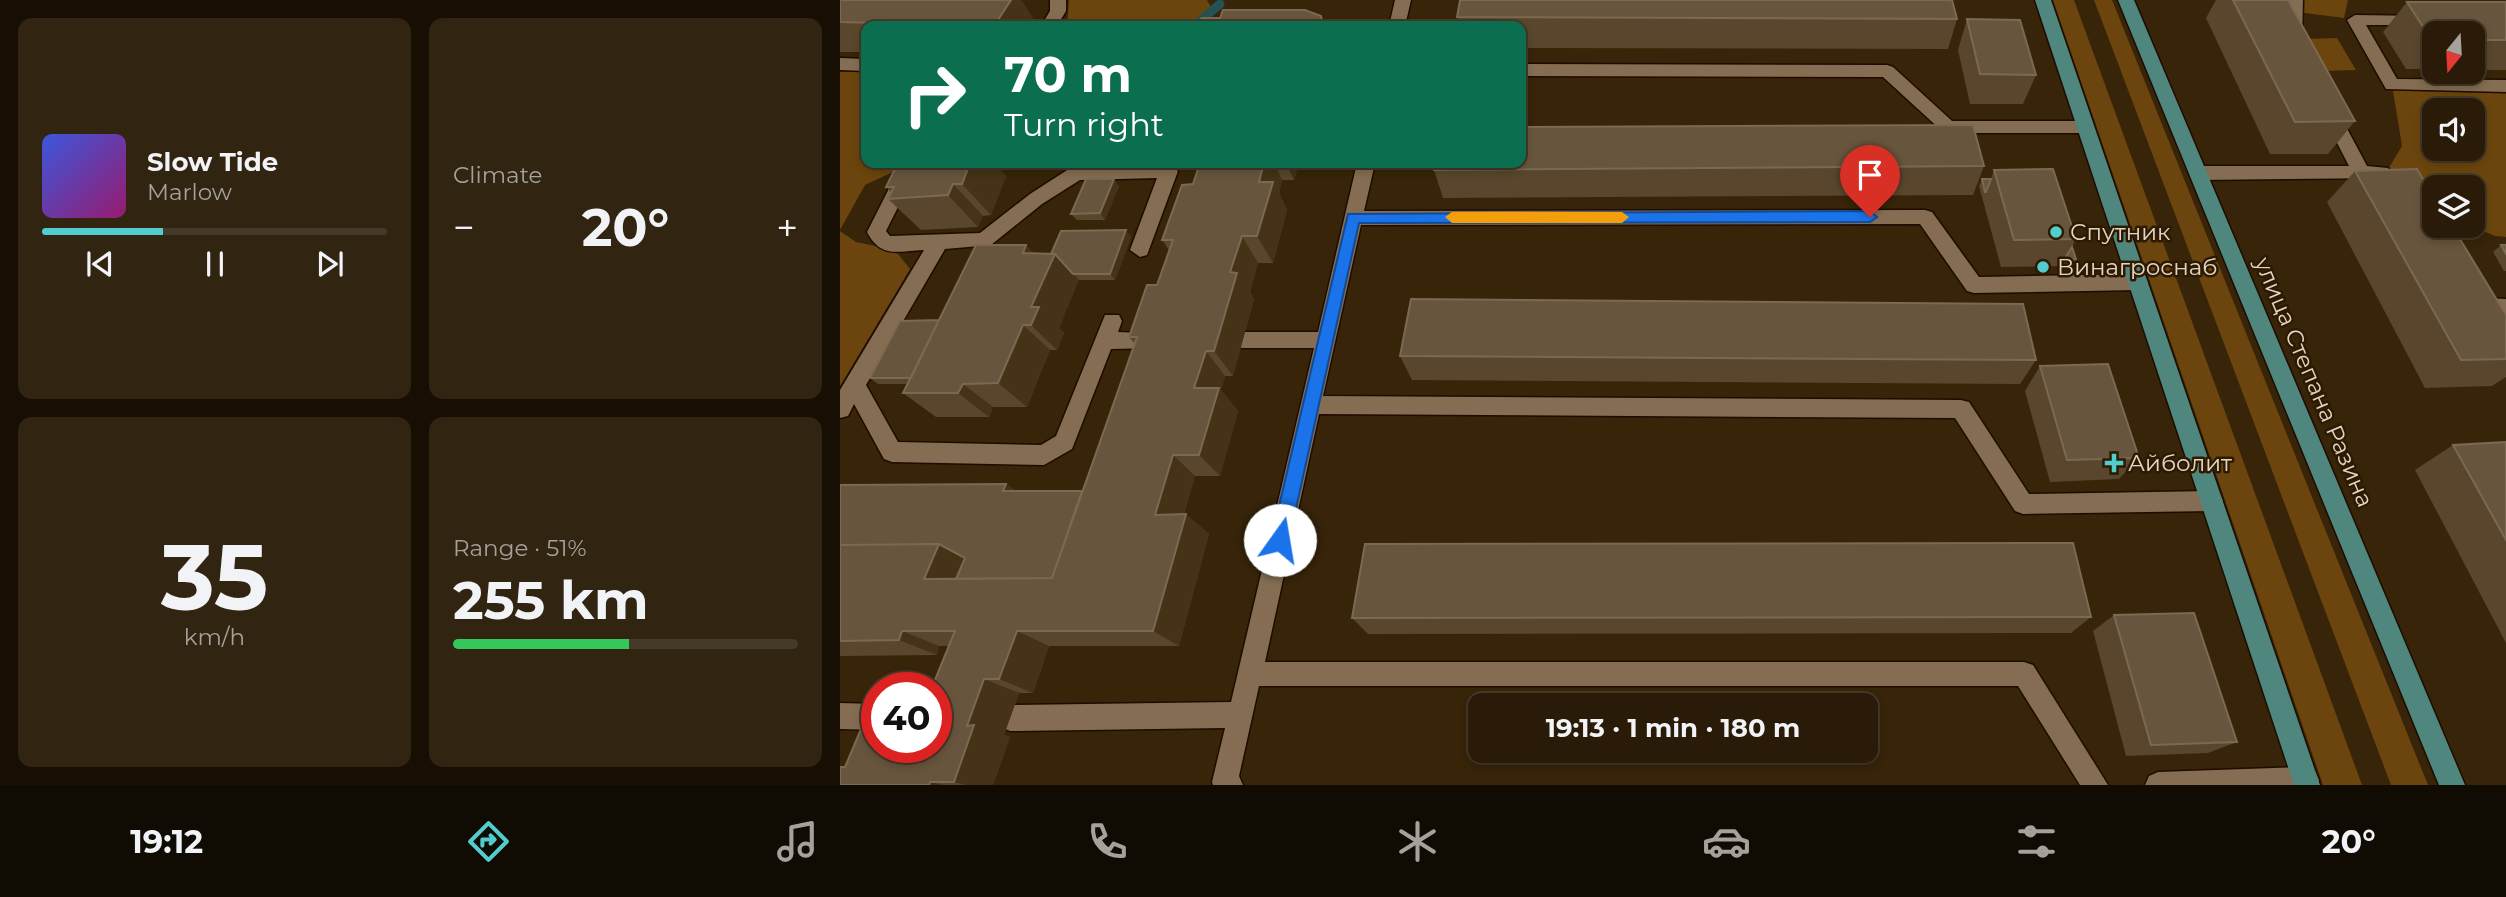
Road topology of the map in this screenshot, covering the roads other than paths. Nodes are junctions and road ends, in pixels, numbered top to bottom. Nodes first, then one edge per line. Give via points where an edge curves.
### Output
1 (1058, 0) edge
2 (1402, 0) edge
3 (2043, 0) edge
4 (2126, 0) edge
5 (2295, 0) edge
6 (2438, 20) edge
7 (1052, 21) edge
8 (1398, 21) edge
9 (840, 64) edge
10 (2304, 64) edge
11 (861, 65) edge
12 (1526, 70) edge
13 (2506, 86) edge
14 (2323, 100) edge
15 (2085, 127) junction
16 (908, 168) edge
17 (1083, 168) edge
18 (1365, 168) edge
19 (2198, 173) junction
20 (2361, 173) junction
21 (2395, 180) edge
22 (1353, 218) junction
23 (939, 242) junction
24 (1140, 250) dead end
25 (2138, 282) junction
26 (2491, 303) edge
27 (2500, 328) edge
28 (1159, 340) edge
29 (1242, 340) dead end
30 (1325, 340) junction
31 (856, 387) junction
32 (1311, 405) junction
33 (840, 408) edge
34 (2212, 501) junction
35 (1249, 674) junction
36 (1240, 715) junction
37 (1010, 718) dead end
38 (2307, 783) edge
39 (1223, 784) edge
40 (2095, 785) edge
41 (2158, 785) edge
42 (2452, 785) edge

1 - 7 street
2 - 8 street
3 - 15 main road
4 - 19 main road, улица Степана Разина
5 - 10 street via 2292,39
6 - 13 street via 2356,20 2392,85
9 - 11 street
12 - 15 street via 1887,71 1948,127
14 - 20 street
15 - 25 main road
16 - 23 street via 876,232 885,244
17 - 23 street via 984,240
17 - 24 street via 1169,171
18 - 22 street
19 - 20 street
19 - 42 main road, улица Степана Разина
20 - 21 street via 2386,173
22 - 25 street via 1925,217 1975,285
22 - 30 street
23 - 31 street
25 - 34 main road
26 - 27 street
28 - 31 street via 1108,331 1064,442 1045,455 892,452
29 - 30 street
30 - 32 street
31 - 33 street
32 - 34 street via 1961,409 2023,504
32 - 35 street
34 - 38 main road
35 - 36 street
35 - 40 street via 2024,674
36 - 37 street
36 - 39 street
38 - 41 street

